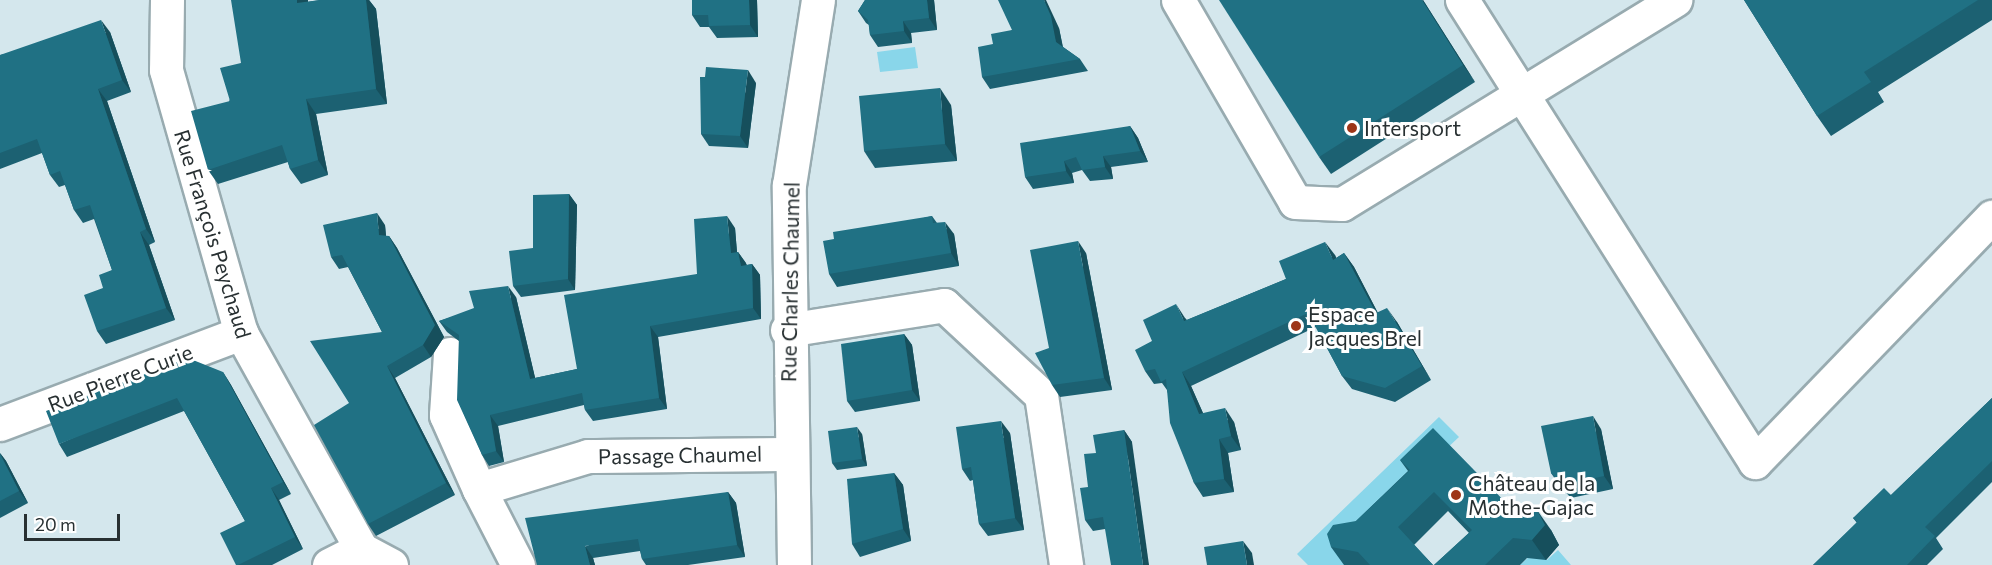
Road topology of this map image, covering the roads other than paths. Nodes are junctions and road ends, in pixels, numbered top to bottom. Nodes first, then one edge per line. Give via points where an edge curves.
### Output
1 (167, 0) edge
2 (818, 0) edge
3 (1178, 0) edge
4 (1462, 0) edge
5 (1675, 0) edge
6 (1523, 96) junction
7 (1992, 217) edge
8 (787, 330) junction
9 (240, 333) junction
10 (450, 354) dead end
11 (0, 424) edge
12 (790, 454) junction
13 (479, 489) junction
14 (361, 549) junction
15 (329, 565) edge
16 (392, 565) edge
17 (518, 565) edge
18 (794, 565) edge
19 (1066, 565) edge

1 - 9 street, Rue François Peychaud via 166,70
2 - 8 street, Rue Charles Chaumel via 789,185
3 - 6 street via 1295,202 1342,204
4 - 6 street
5 - 6 street
6 - 7 street via 1755,462
8 - 12 street, Rue Charles Chaumel
8 - 19 street via 944,305 1041,395
9 - 11 street, Rue Pierre Curie
9 - 14 street, Rue François Peychaud
10 - 13 street via 446,415
12 - 13 street, Passage Chaumel via 588,456
12 - 18 street, Rue Charles Chaumel
13 - 17 street
14 - 15 street
14 - 16 street

